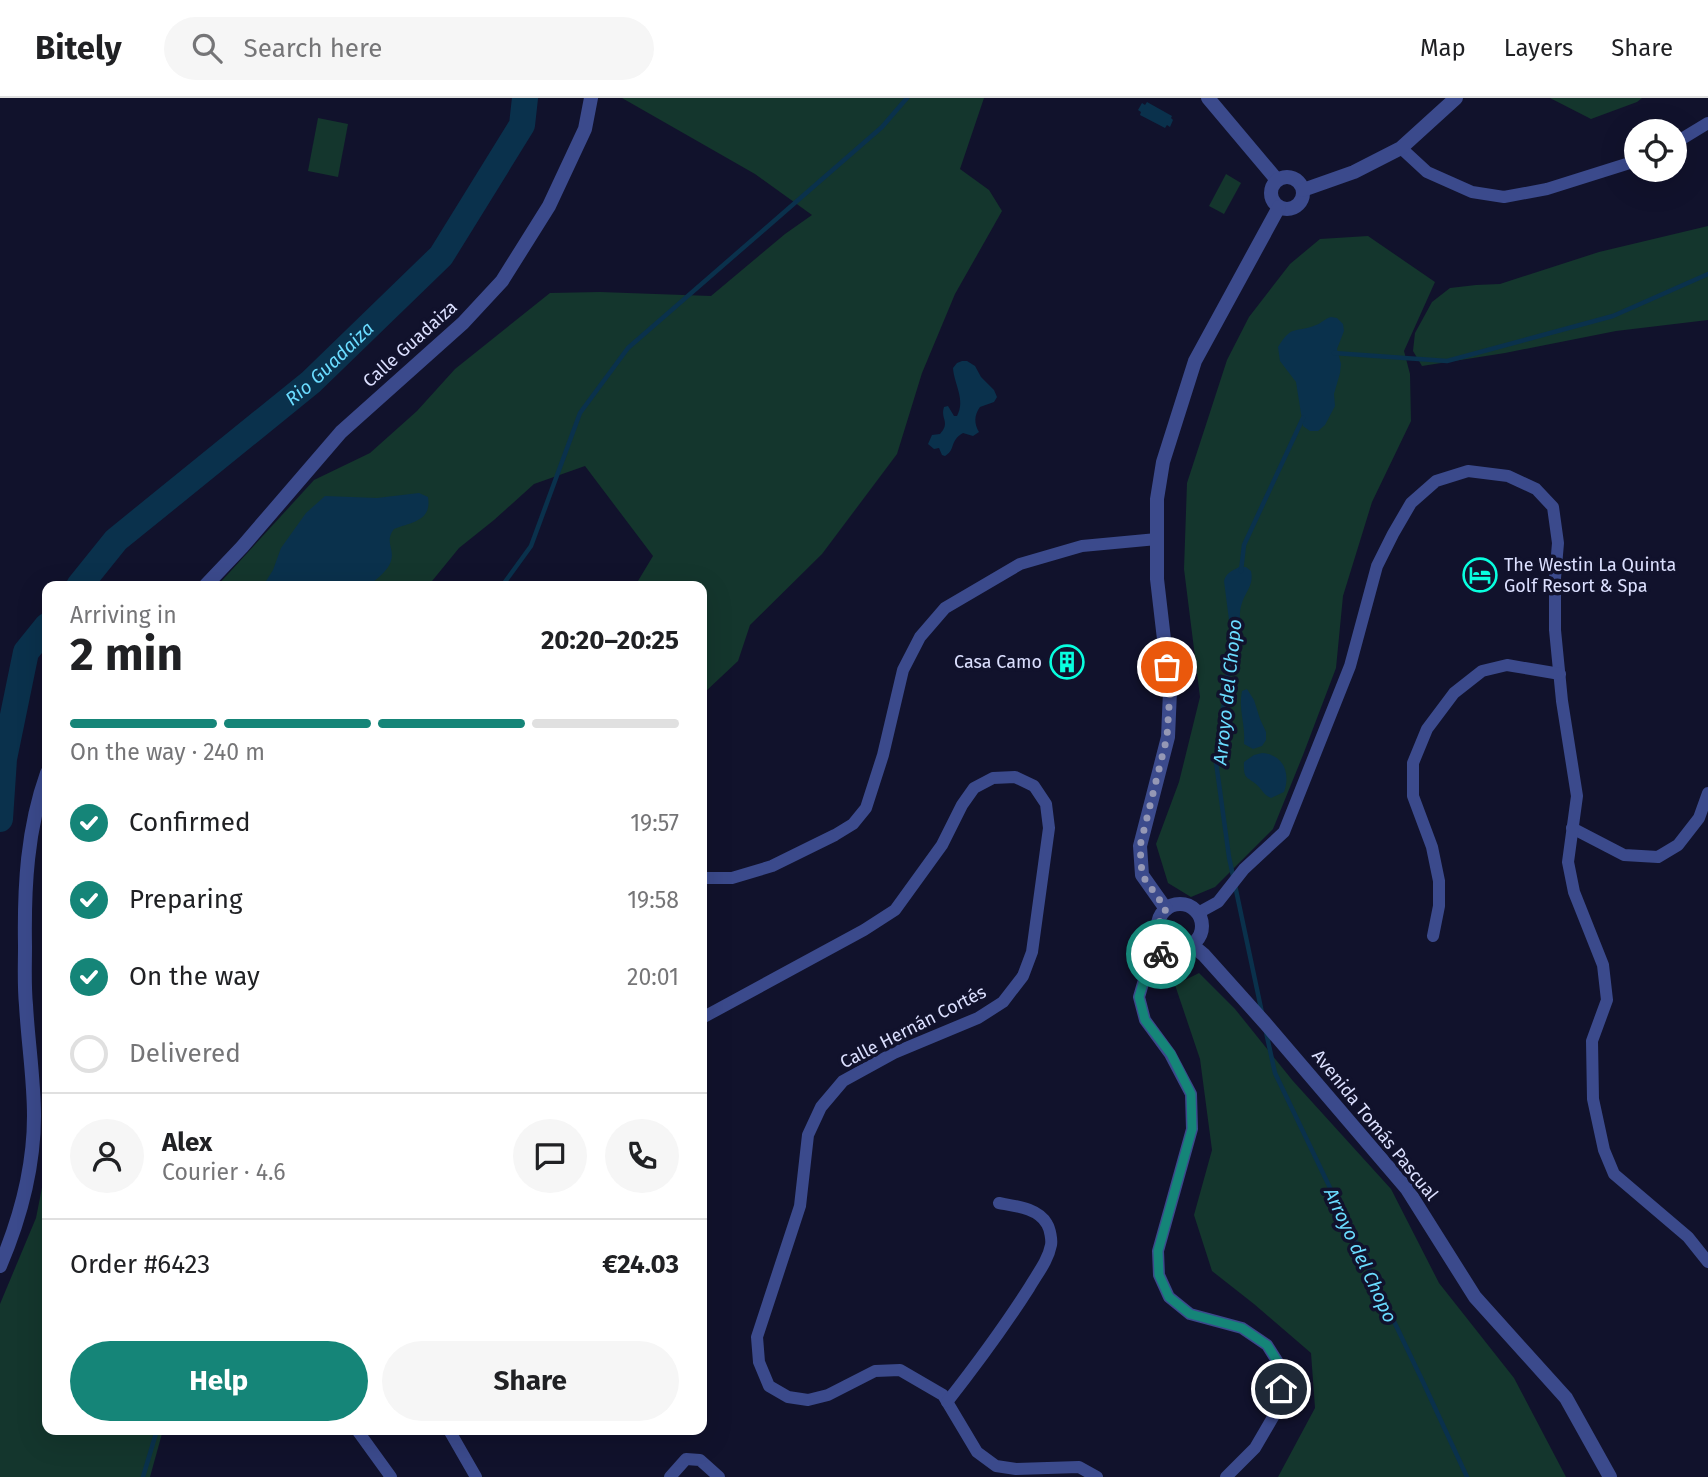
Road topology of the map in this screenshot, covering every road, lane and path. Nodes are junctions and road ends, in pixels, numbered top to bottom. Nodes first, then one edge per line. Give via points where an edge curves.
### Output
1 (591, 98) edge
2 (1208, 98) edge
3 (1456, 98) edge
4 (1708, 123) edge
5 (1687, 136) edge
6 (1401, 148) junction
7 (1624, 165) edge
8 (1277, 180) junction
9 (1303, 190) junction
10 (1279, 207) junction
11 (1157, 538) junction
12 (210, 581) edge
13 (1560, 674) junction
14 (42, 787) edge
15 (1708, 793) edge
16 (1572, 828) junction
17 (707, 878) edge
18 (1166, 909) junction
19 (1198, 913) junction
20 (1433, 936) dead end
21 (1168, 945) junction
22 (1192, 945) junction
23 (707, 1015) edge
24 (999, 1203) dead end
25 (1708, 1262) edge
26 (0, 1266) edge
27 (947, 1402) junction
28 (361, 1435) edge
29 (452, 1435) edge
30 (391, 1477) edge
31 (475, 1477) edge
32 (670, 1477) edge
33 (719, 1477) edge
34 (1097, 1477) edge
35 (1226, 1477) edge
36 (1610, 1477) edge

1 - 12 street, Calle Guadaiza via 585,129 549,206 502,281 463,323 341,432
2 - 8 street
3 - 6 street
4 - 5 street
6 - 7 street via 1427,172 1472,192 1504,197
6 - 9 street via 1354,172
8 - 9 street via 1293,177
8 - 10 street via 1271,194
9 - 10 street via 1302,200 1294,208
10 - 11 street via 1195,361 1163,462
11 - 17 street via 1082,546 1020,564 945,608 920,637 903,670 875,782 866,808 853,824 772,866 732,878
11 - 18 street via 1169,714 1140,846 1142,875
13 - 16 street via 1577,796
13 - 19 street via 1553,507 1536,489 1508,476 1468,471 1436,481 1411,503 1377,566 1350,666 1284,832 1244,869 1219,902
13 - 20 street via 1507,665 1482,671 1454,693 1427,729 1413,763 1413,796 1439,881
14 - 26 street via 31,829 24,894 25,1002 34,1116 21,1206
15 - 16 street via 1699,818 1678,845 1658,857 1624,855
16 - 25 street via 1568,862 1574,892 1603,965 1607,1000 1592,1041 1592,1099 1604,1150 1614,1174 1688,1237
18 - 19 street via 1189,905
18 - 21 street via 1158,921 1159,934
19 - 22 street via 1202,930
21 - 22 street
21 - 35 street via 1146,973 1139,997 1145,1020 1171,1054 1191,1094 1192,1129 1158,1251 1159,1275 1169,1297 1190,1314 1242,1328 1267,1345 1279,1364 1281,1389 1276,1412 1255,1448
22 - 36 street, Avenida Tomás Pascual via 1407,1189 1475,1297 1566,1398
23 - 27 street, Calle Hernán Cortés via 895,910 942,845 974,788 993,778 1015,777 1034,786 1046,804 1049,828 1032,952 1023,976 1003,1002 843,1081 821,1107 808,1135 800,1206 757,1337 759,1362 769,1386 788,1397 808,1400 875,1371 900,1370 943,1395
24 - 27 street via 1035,1213 1047,1224 1052,1242 1024,1296
27 - 34 street, Calle Hernán Cortés via 977,1452 996,1465 1016,1469 1079,1467
28 - 30 street
29 - 31 street
32 - 33 street via 686,1459 699,1460

